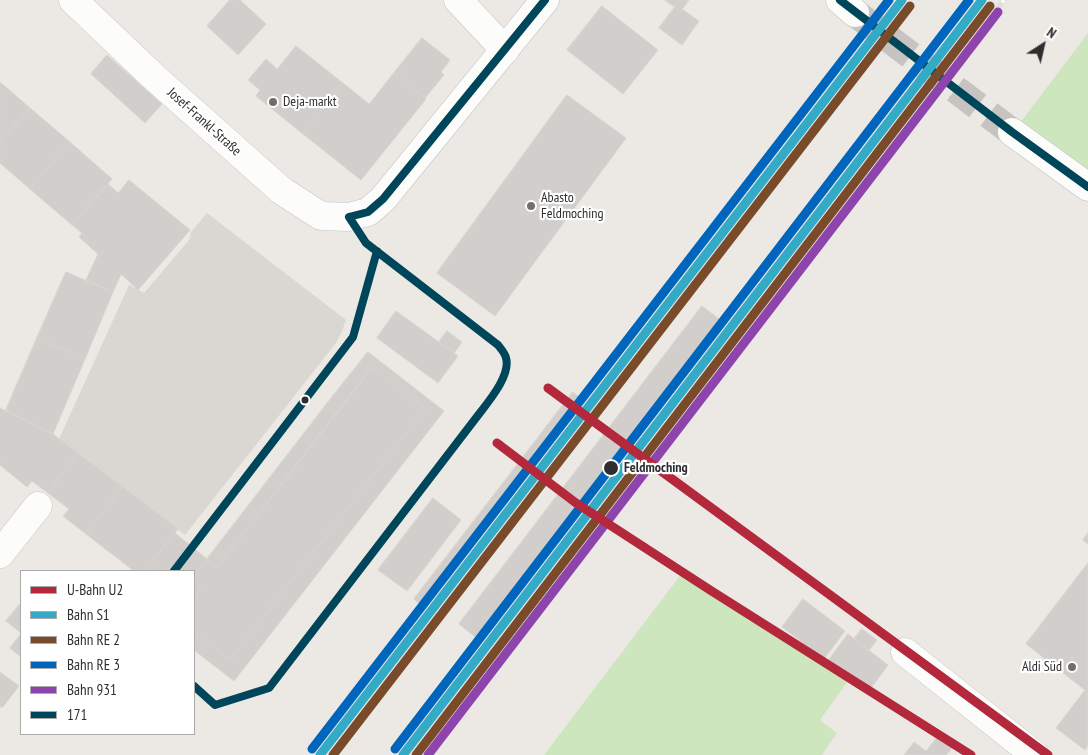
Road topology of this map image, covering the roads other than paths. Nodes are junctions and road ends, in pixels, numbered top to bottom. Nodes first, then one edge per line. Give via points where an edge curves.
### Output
1 (73, 0) edge
2 (458, 0) edge
3 (545, 0) edge
4 (505, 50) junction
5 (1012, 132) tunnel mouth
6 (1088, 187) edge
7 (38, 506) dead end
8 (0, 554) edge
9 (905, 652) dead end
10 (1035, 755) edge

1 - 4 main road, Josef-Frankl-Straße via 282,192 320,216 350,217 368,212
2 - 4 main road
3 - 4 main road
5 - 6 main road
7 - 8 main road
9 - 10 main road

